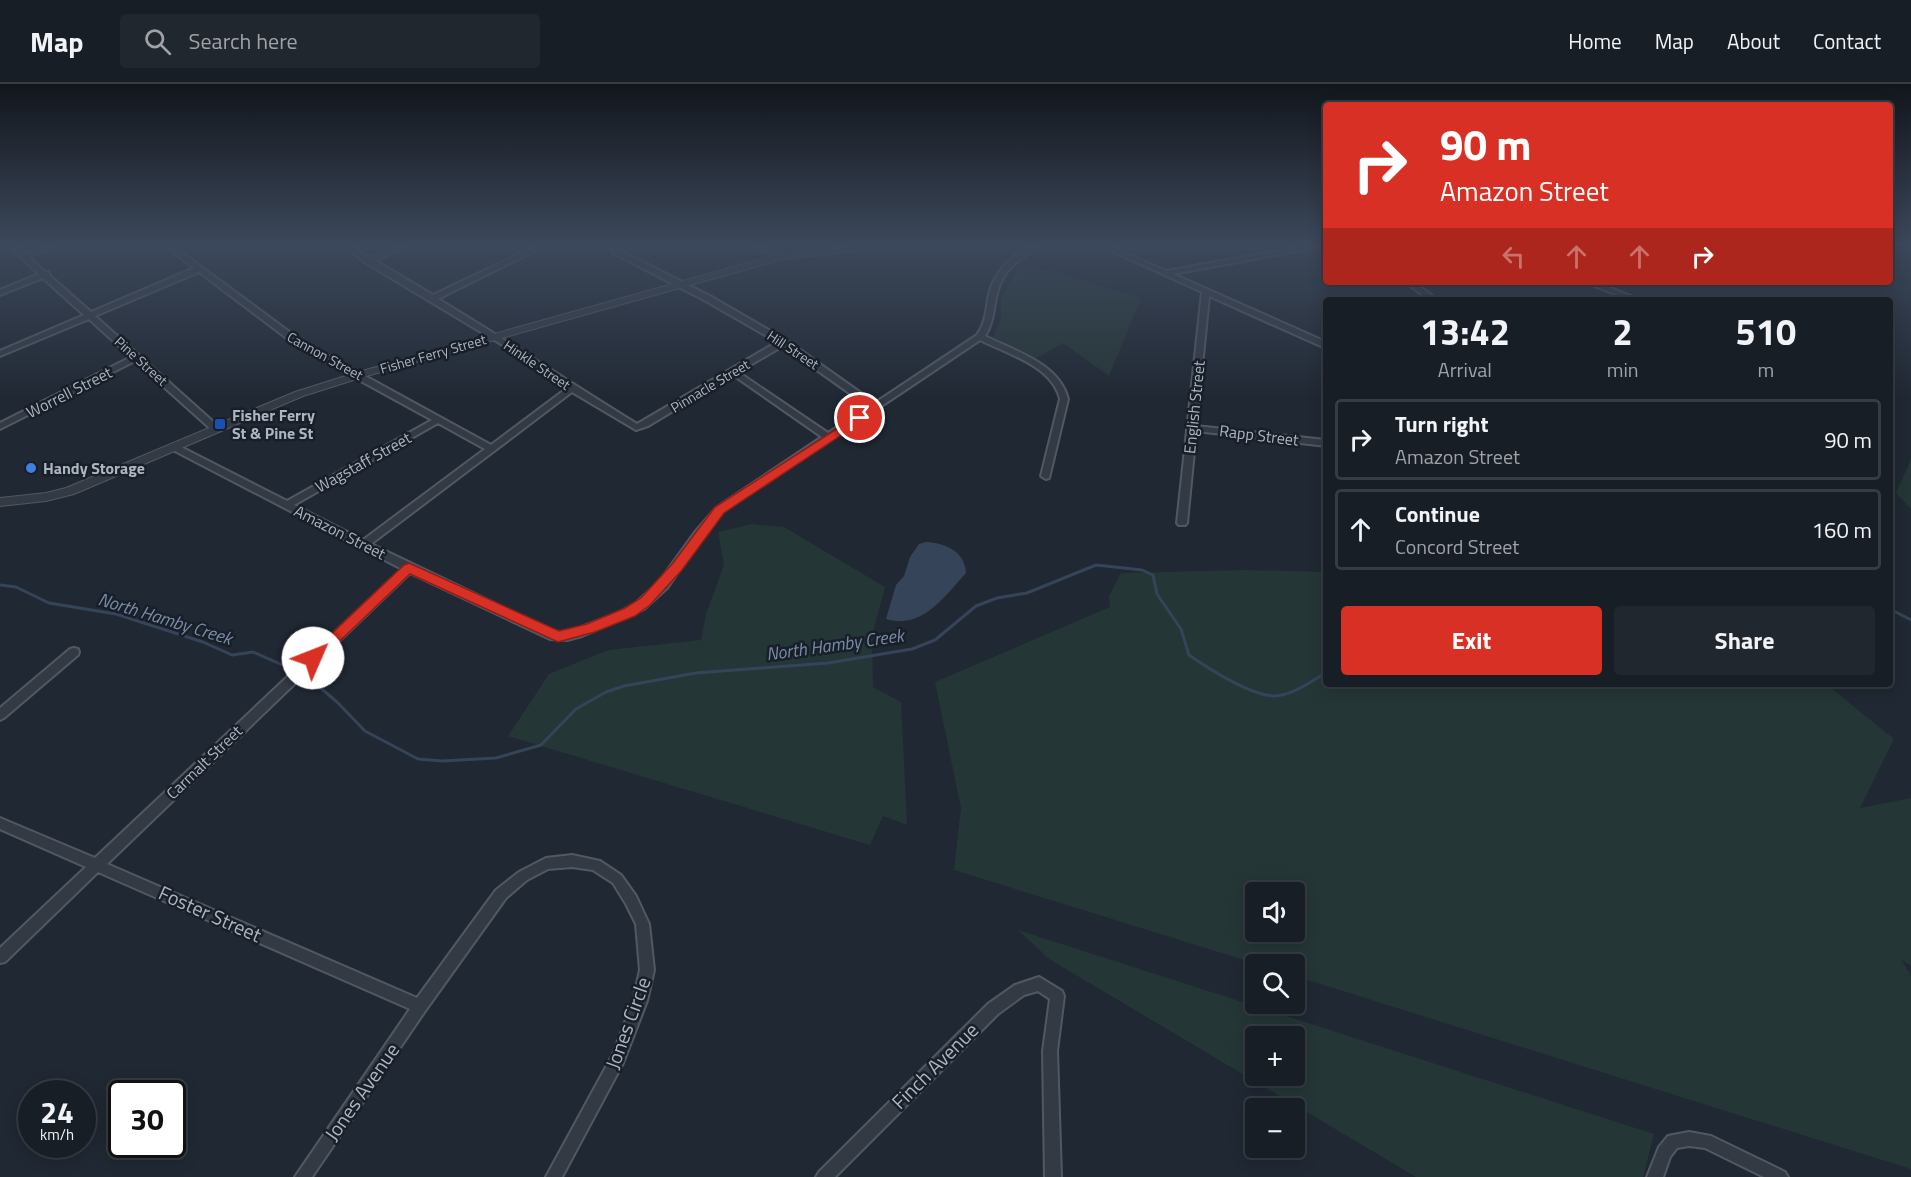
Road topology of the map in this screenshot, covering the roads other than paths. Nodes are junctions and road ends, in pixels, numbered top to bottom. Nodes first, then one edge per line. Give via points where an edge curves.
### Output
1 (71, 297) edge
2 (131, 297) edge
3 (235, 297) edge
4 (639, 297) edge
5 (704, 297) edge
6 (992, 297) edge
7 (1205, 297) edge
8 (1219, 297) edge
9 (431, 298) edge
10 (90, 314) junction
11 (494, 337) junction
12 (980, 337) junction
13 (783, 342) junction
14 (1323, 344) edge
15 (0, 354) edge
16 (137, 357) junction
17 (733, 372) junction
18 (359, 375) junction
19 (572, 388) junction
20 (876, 408) junction
21 (439, 419) junction
22 (0, 426) edge
23 (636, 427) joint
24 (1192, 428) junction
25 (216, 429) junction
26 (829, 438) junction
27 (1323, 443) edge
28 (174, 447) junction
29 (492, 448) junction
30 (1046, 476) dead end
31 (0, 502) edge
32 (287, 505) junction
33 (1182, 524) dead end
34 (364, 544) junction
35 (409, 568) junction
36 (74, 652) dead end
37 (0, 715) edge
38 (0, 823) edge
39 (97, 864) junction
40 (0, 957) edge
41 (420, 1006) junction
42 (303, 1177) edge
43 (554, 1177) edge
44 (824, 1177) edge
45 (1053, 1177) edge
46 (1655, 1177) edge
47 (1780, 1177) edge

1 - 10 street, Pine Street
2 - 10 street
3 - 18 street, Cannon Street via 281,332
4 - 11 street, Fisher Ferry Street
5 - 13 street, Hill Street
6 - 12 street via 989,323
7 - 24 street, English Street
8 - 14 street
9 - 11 street, Hinkle Street
10 - 15 street
10 - 16 street, Pine Street
11 - 18 street, Fisher Ferry Street
11 - 19 street, Hinkle Street
12 - 20 street, Amazon Street
12 - 30 street via 1043,369 1062,386 1064,399
13 - 17 street, Pinnacle Street
13 - 20 street, Hill Street
16 - 22 street, Worrell Street
16 - 25 street, Pine Street
17 - 23 street, Pinnacle Street
17 - 26 street
18 - 21 street, Cannon Street
18 - 25 street, Fisher Ferry Street via 299,394
19 - 23 street, Hinkle Street
19 - 29 street
20 - 26 street, Amazon Street
21 - 29 street, Cannon Street
21 - 32 street, Wagstaff Street
24 - 27 street, Rapp Street
24 - 33 street, English Street
25 - 28 street, Fisher Ferry Street
26 - 35 street, Amazon Street via 719,510 678,567 645,602 630,612 566,636 550,635
28 - 31 street, Fisher Ferry Street via 70,491
28 - 32 street, Amazon Street
29 - 34 street
32 - 34 street, Amazon Street
34 - 35 street, Amazon Street
35 - 39 street, Carmalt Street
36 - 37 street
38 - 39 street, Foster Street
39 - 40 street, Carmalt Street
39 - 41 street, Foster Street
41 - 42 street, Jones Avenue
41 - 43 street, Jones Circle via 501,894 522,876 546,864 572,861 596,865 617,879 642,924 647,970 640,1001 618,1058
44 - 45 street, Finch Avenue via 993,1010 1020,990 1039,984 1057,996 1058,1007 1050,1065
46 - 47 street via 1664,1152 1673,1141 1689,1139 1706,1141

